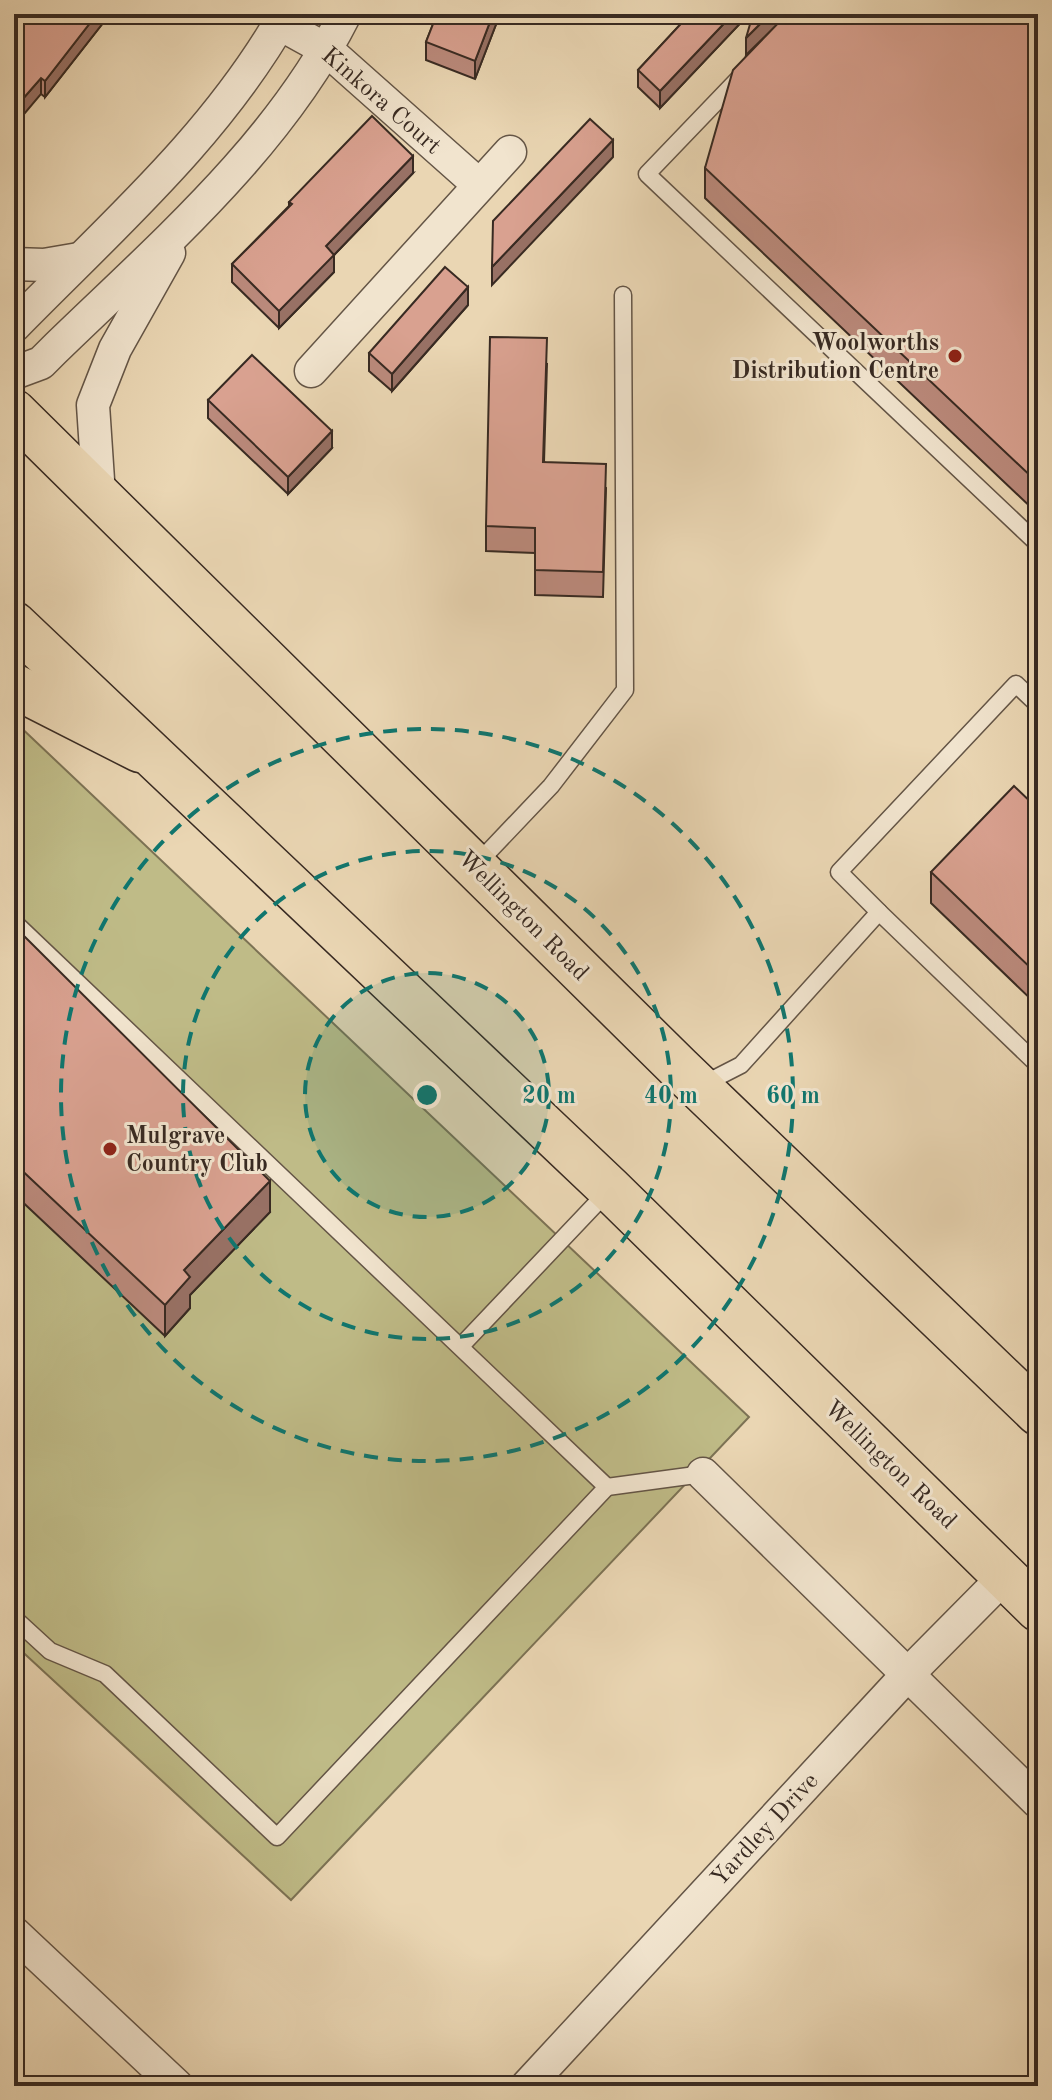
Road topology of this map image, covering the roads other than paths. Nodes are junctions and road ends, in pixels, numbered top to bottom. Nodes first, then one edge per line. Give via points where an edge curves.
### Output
1 (345, 14) edge
2 (282, 19) edge
3 (327, 50) junction
4 (757, 60) edge
5 (510, 152) dead end
6 (479, 185) junction
7 (188, 219) junction
8 (79, 259) junction
9 (14, 264) edge
10 (623, 295) dead end
11 (14, 326) edge
12 (311, 371) dead end
13 (14, 373) edge
14 (14, 412) edge
15 (99, 495) junction
16 (1038, 544) edge
17 (14, 624) edge
18 (14, 686) edge
19 (1038, 705) edge
20 (149, 754) junction
21 (475, 866) junction
22 (879, 912) junction
23 (14, 922) edge
24 (1038, 1065) edge
25 (699, 1086) junction
26 (610, 1189) junction
27 (461, 1346) junction
28 (1038, 1413) edge
29 (703, 1474) joint
30 (607, 1487) junction
31 (1005, 1576) junction
32 (1038, 1609) edge
33 (14, 1618) edge
34 (908, 1674) junction
35 (1038, 1802) edge
36 (14, 1933) edge
37 (177, 2086) edge
38 (527, 2086) edge

1 - 3 street
2 - 3 street, Kinkora Court
2 - 8 street via 215,118 162,179
3 - 6 street, Kinkora Court
3 - 7 street via 297,97
4 - 16 lane via 647,174
5 - 6 street
6 - 12 street
7 - 13 street via 41,363
7 - 15 street via 115,349 93,405
8 - 9 street
8 - 11 street
10 - 21 lane via 625,690 551,786
14 - 15 main road, Wellington Road
15 - 21 main road, Wellington Road
17 - 20 main road, Wellington Road
18 - 20 main road
19 - 22 lane via 1016,684 839,872
20 - 26 main road, Wellington Road
21 - 25 main road, Wellington Road
22 - 24 lane
22 - 25 lane via 741,1065
23 - 27 lane
25 - 28 main road, Wellington Road
26 - 27 lane
26 - 31 main road, Wellington Road
27 - 30 lane
29 - 30 lane
29 - 34 street
30 - 33 lane via 277,1837 105,1674 50,1651
31 - 32 main road, Wellington Road
31 - 34 street, Yardley Drive
34 - 35 street
34 - 38 street, Yardley Drive
36 - 37 street

